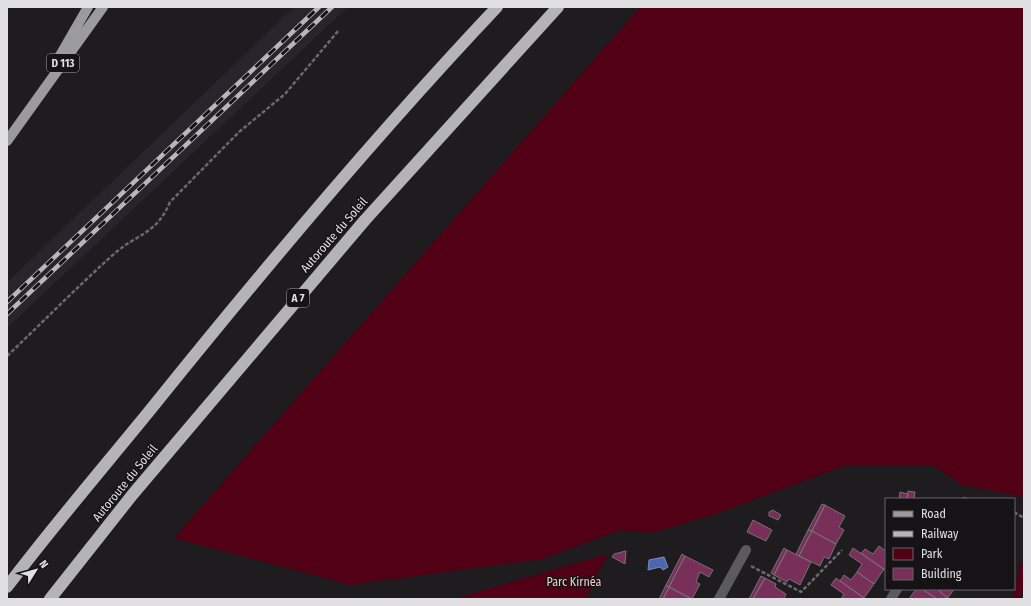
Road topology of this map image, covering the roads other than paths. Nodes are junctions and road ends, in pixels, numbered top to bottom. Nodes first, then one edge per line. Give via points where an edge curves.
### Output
1 (88, 7) edge
2 (103, 7) edge
3 (497, 7) edge
4 (558, 7) edge
5 (22, 119) junction
6 (7, 141) edge
7 (746, 550) dead end
8 (7, 587) edge
9 (897, 590) edge
10 (50, 599) edge
11 (719, 599) edge
12 (891, 599) edge

1 - 5 main road, D 113
2 - 5 main road, D 113
3 - 8 highway via 416,92 326,197
4 - 10 highway, Autoroute du Soleil / A 7 via 365,220 133,494
5 - 6 main road, D 113
7 - 11 street
9 - 12 street

